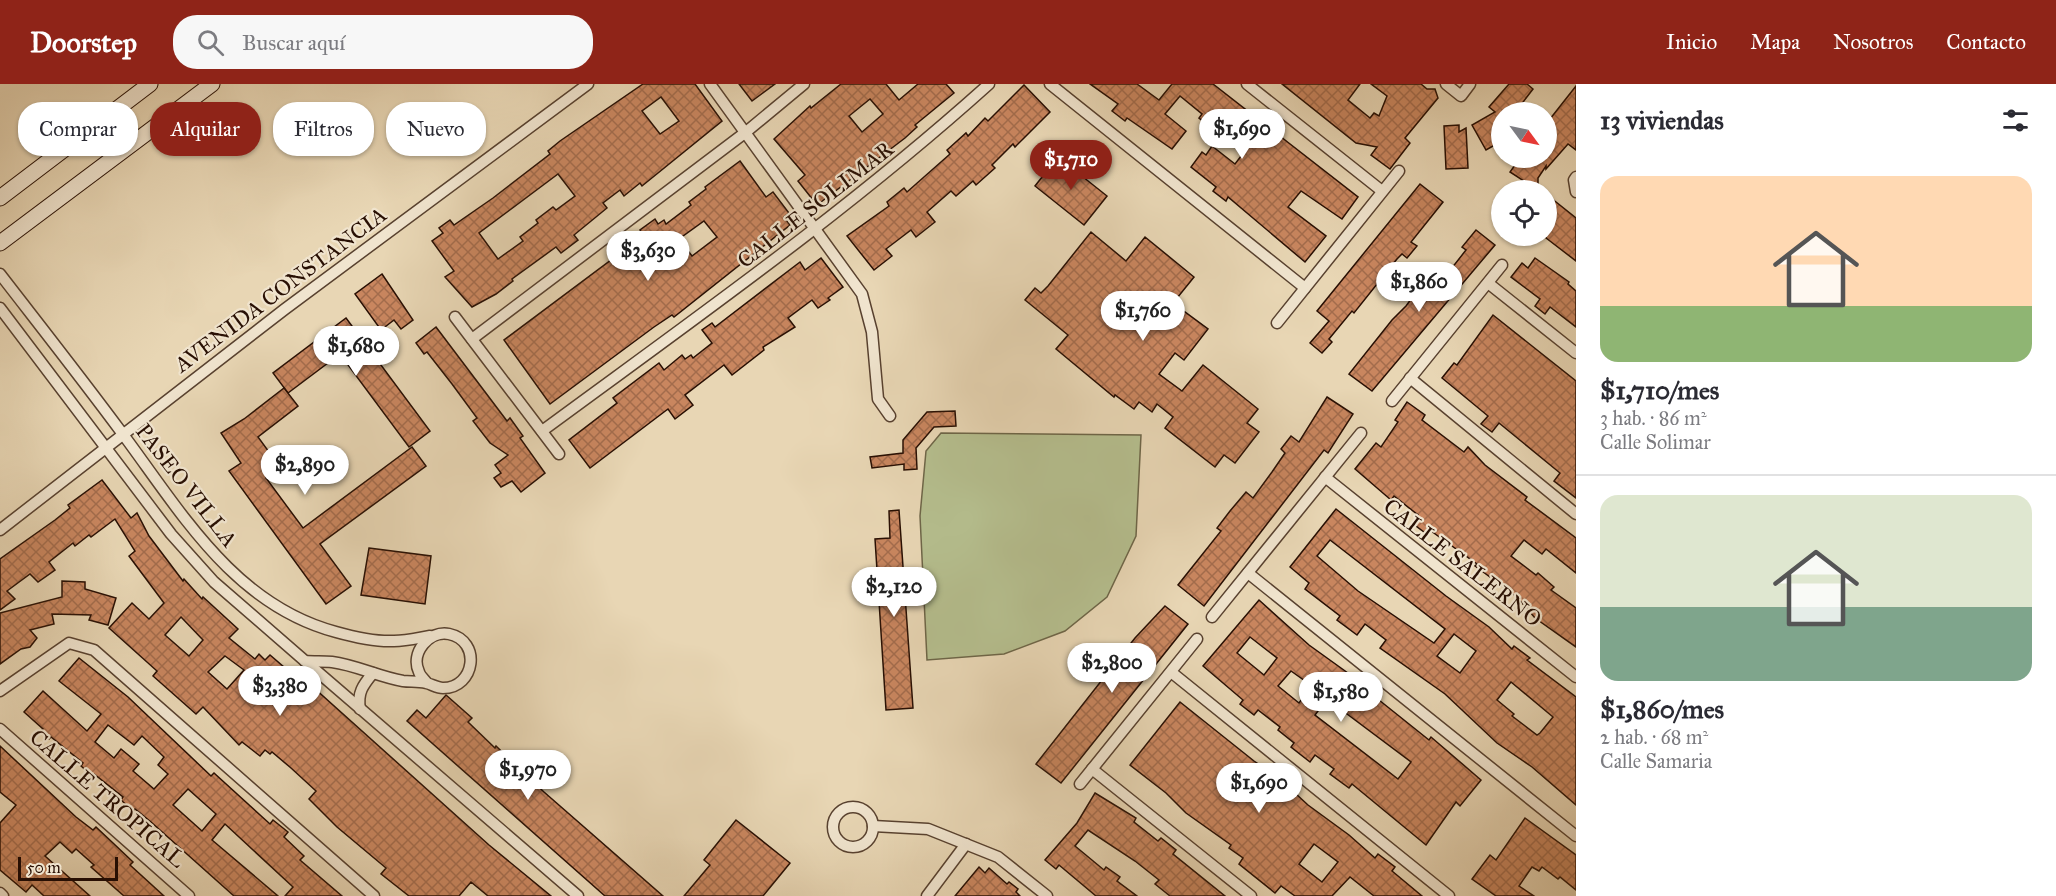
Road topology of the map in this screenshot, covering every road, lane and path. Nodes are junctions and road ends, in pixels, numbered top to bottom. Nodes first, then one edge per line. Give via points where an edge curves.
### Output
1 (150, 84) edge
2 (212, 84) edge
3 (588, 84) edge
4 (710, 84) edge
5 (804, 84) edge
6 (988, 84) edge
7 (1050, 84) edge
8 (1246, 84) edge
9 (1446, 84) edge
10 (1470, 84) edge
11 (746, 132) junction
12 (1399, 171) dead end
13 (1576, 177) edge
14 (1382, 191) junction
15 (1576, 192) edge
16 (0, 198) edge
17 (816, 230) junction
18 (0, 243) edge
19 (1502, 265) dead end
20 (0, 274) edge
21 (1488, 283) junction
22 (1305, 288) junction
23 (0, 308) edge
24 (455, 317) dead end
25 (1277, 323) dead end
26 (472, 339) junction
27 (1576, 353) edge
28 (1410, 378) junction
29 (1392, 401) dead end
30 (890, 416) dead end
31 (542, 431) junction
32 (1360, 432) dead end
33 (123, 434) junction
34 (107, 447) junction
35 (560, 454) dead end
36 (1325, 477) junction
37 (1576, 514) edge
38 (0, 530) edge
39 (1248, 573) junction
40 (1212, 617) dead end
41 (434, 635) junction
42 (1197, 639) dead end
43 (305, 661) junction
44 (1171, 672) junction
45 (373, 673) junction
46 (1576, 676) edge
47 (427, 683) junction
48 (0, 691) edge
49 (360, 709) junction
50 (0, 729) edge
51 (1092, 770) junction
52 (1080, 784) dead end
53 (873, 826) dead end
54 (1576, 836) edge
55 (966, 844) junction
56 (189, 896) edge
57 (374, 896) edge
58 (578, 896) edge
59 (927, 896) edge
60 (1047, 896) edge
61 (1251, 896) edge
62 (1449, 896) edge

1 - 16 street
2 - 18 street
3 - 33 street, AVENIDA CONSTANCIA
4 - 11 street
5 - 11 street
6 - 17 street, CALLE SOLIMAR via 916,150
7 - 22 street
8 - 14 street
9 - 10 street via 1461,96
11 - 17 street
11 - 26 street
12 - 14 street
13 - 15 street
14 - 22 street
17 - 30 street via 862,294 872,332 878,399
17 - 31 street, CALLE SOLIMAR
19 - 21 street
20 - 33 street, PASEO VILLA
21 - 27 street
21 - 28 street
22 - 25 street
23 - 34 street, PASEO VILLA
24 - 26 street
26 - 31 street
28 - 29 street
28 - 37 street
31 - 35 street
32 - 36 street
33 - 34 street, AVENIDA CONSTANCIA
33 - 41 street, PASEO VILLA via 181,516 213,553 242,583 277,607 311,625 353,636 393,642
34 - 38 street, AVENIDA CONSTANCIA
34 - 43 street, PASEO VILLA via 171,534 214,582
36 - 39 street
36 - 46 street, CALLE SALERNO
39 - 40 street
39 - 54 street
41 - 47 street via 422,644 417,657 418,671
41 - 47 street, PASEO VILLA via 448,633 461,639 470,650 471,665 466,678 454,687 440,688
42 - 44 street
43 - 45 street, PASEO VILLA via 333,662
43 - 49 street
44 - 51 street
44 - 62 street
45 - 47 street, PASEO VILLA
45 - 49 street via 361,687
48 - 57 street via 69,643 94,650
49 - 58 street
50 - 56 street, CALLE TROPICAL
51 - 52 street
51 - 61 street
53 - 55 street via 928,829
55 - 59 street
55 - 60 street via 998,857

